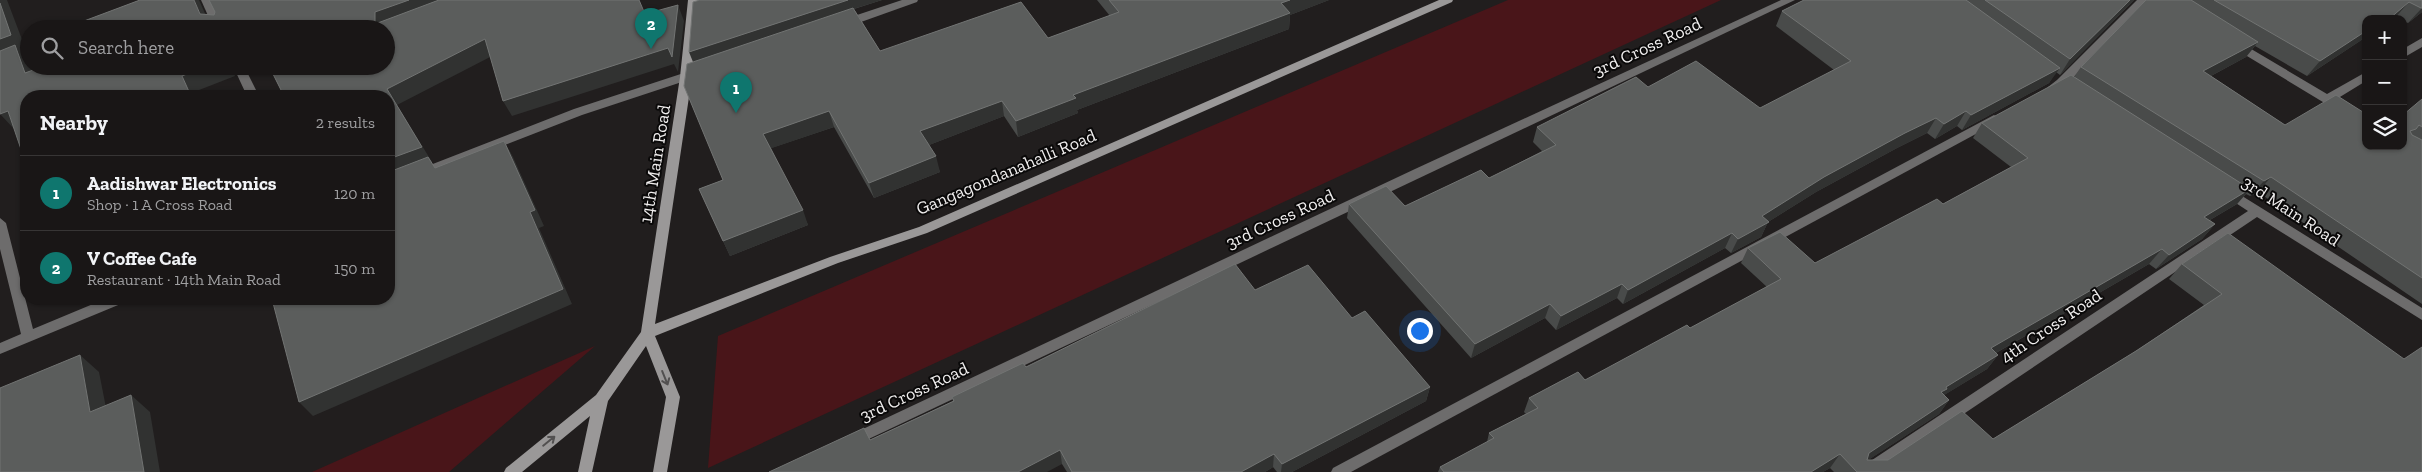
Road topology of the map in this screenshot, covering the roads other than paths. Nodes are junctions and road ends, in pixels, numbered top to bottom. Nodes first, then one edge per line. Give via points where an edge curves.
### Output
1 (206, 0) edge
2 (693, 0) edge
3 (913, 0) edge
4 (1448, 0) edge
5 (1790, 0) edge
6 (2143, 0) edge
7 (216, 20) edge
8 (828, 29) edge
9 (2224, 37) edge
10 (2422, 42) edge
11 (2407, 51) edge
12 (20, 58) edge
13 (0, 66) edge
14 (705, 70) edge
15 (242, 75) edge
16 (686, 77) junction
17 (2362, 78) edge
18 (250, 90) edge
19 (2044, 92) edge
20 (2326, 100) junction
21 (2009, 111) edge
22 (2362, 122) edge
23 (395, 184) edge
24 (2217, 184) edge
25 (2257, 211) junction
26 (0, 223) edge
27 (20, 304) edge
28 (20, 305) edge
29 (104, 305) edge
30 (2422, 315) edge
31 (647, 333) junction
32 (28, 337) junction
33 (0, 349) edge
34 (601, 398) junction
35 (841, 446) edge
36 (511, 472) edge
37 (585, 472) edge
38 (660, 472) edge
39 (1338, 472) edge
40 (1865, 472) edge

1 - 7 street
2 - 16 main road, 14th Main Road
3 - 8 street
4 - 31 main road, Gangagondanahalli Road via 923,230 834,260
5 - 35 street, 3rd Cross Road
6 - 19 street via 2062,83
9 - 20 street
10 - 11 street
12 - 13 street
14 - 16 street
15 - 18 street
16 - 23 street via 578,112
16 - 31 main road, 14th Main Road
17 - 20 street
20 - 22 street
21 - 39 street
24 - 25 street, 3rd Main Road
25 - 30 street, 3rd Main Road
25 - 40 street, 4th Cross Road
26 - 27 street
28 - 32 street
29 - 32 street
31 - 34 main road
31 -> 38 main road via 673,397
32 - 33 street
36 -> 34 main road
34 - 37 main road

